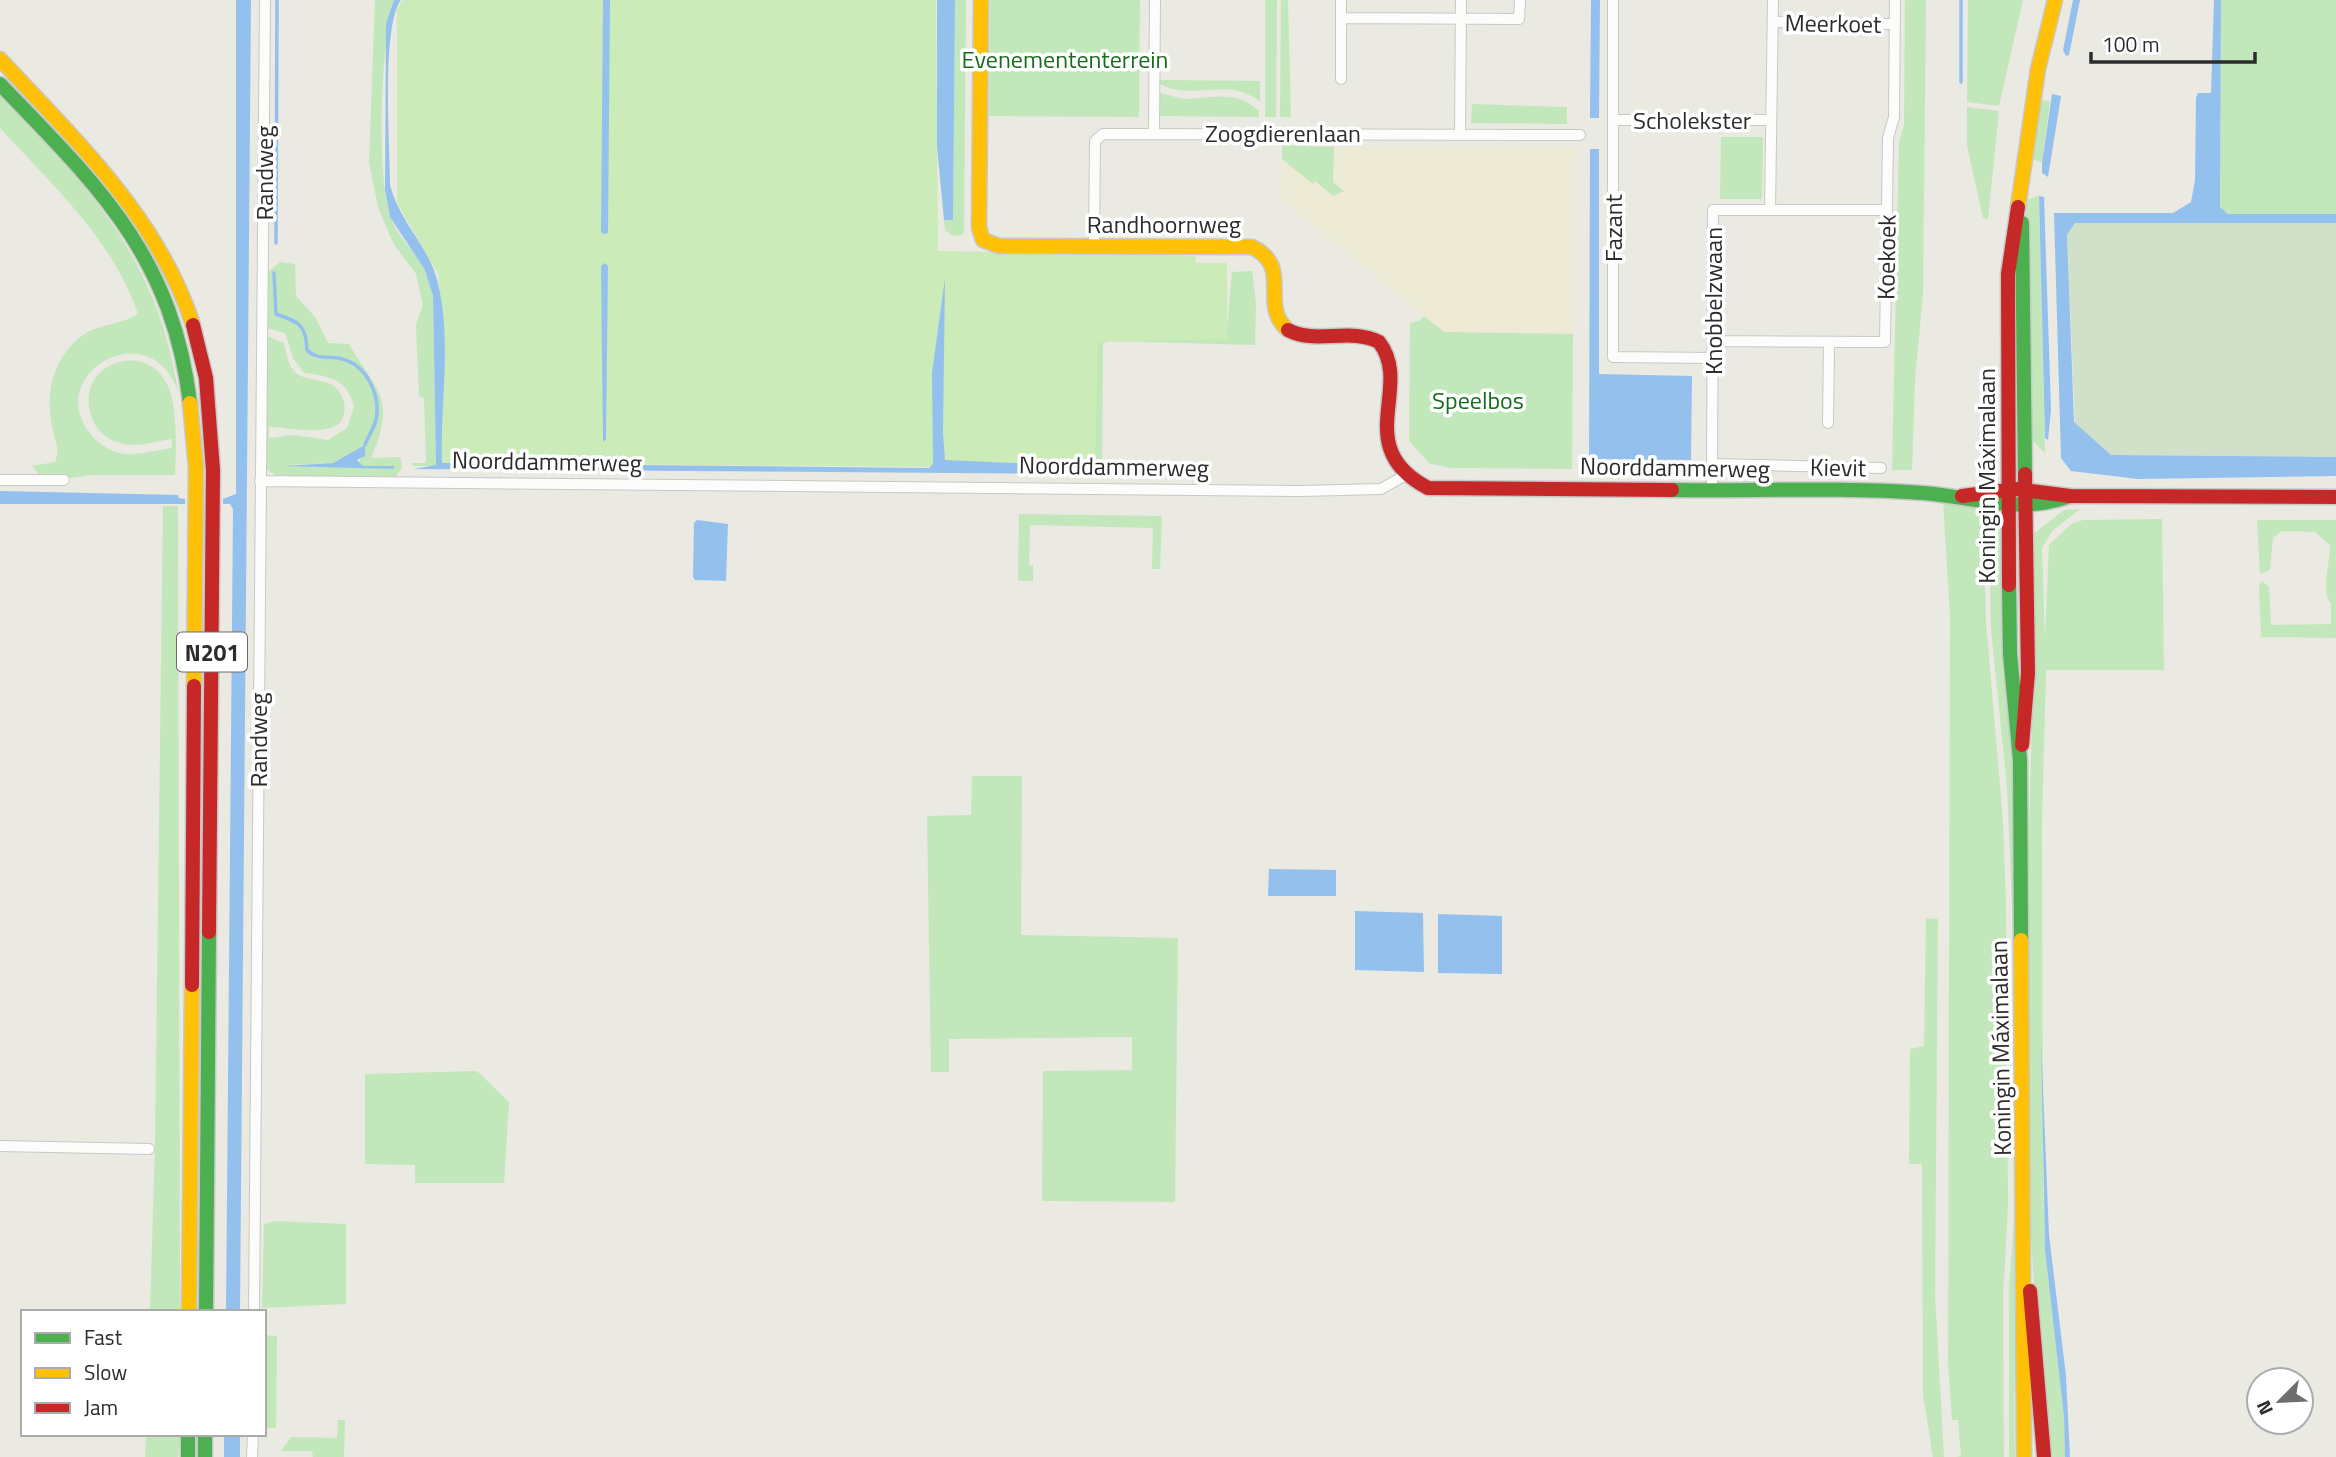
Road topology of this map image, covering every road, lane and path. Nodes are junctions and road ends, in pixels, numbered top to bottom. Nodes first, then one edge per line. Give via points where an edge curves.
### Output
1 (265, 0) edge
2 (981, 0) edge
3 (1155, 0) edge
4 (1341, 0) edge
5 (1461, 0) edge
6 (1520, 0) edge
7 (1612, 0) edge
8 (1773, 0) edge
9 (1895, 0) edge
10 (2055, 0) edge
11 (1341, 18) junction
12 (1461, 18) junction
13 (1773, 22) junction
14 (1894, 24) junction
15 (0, 60) edge
16 (1340, 79) dead end
17 (0, 84) edge
18 (1613, 120) junction
19 (1771, 120) junction
20 (1154, 133) junction
21 (1460, 134) junction
22 (1580, 135) dead end
23 (2021, 192) junction
24 (1770, 210) junction
25 (1887, 210) junction
26 (1094, 246) junction
27 (1713, 341) junction
28 (1829, 342) junction
29 (1713, 358) junction
30 (1828, 423) dead end
31 (1712, 464) junction
32 (1881, 468) dead end
33 (1404, 476) junction
34 (0, 480) edge
35 (64, 480) dead end
36 (260, 481) junction
37 (1712, 491) junction
38 (2024, 497) junction
39 (2336, 497) edge
40 (2007, 498) junction
41 (2020, 761) junction
42 (0, 1146) edge
43 (149, 1149) dead end
44 (2025, 1251) junction
45 (189, 1310) edge
46 (206, 1310) edge
47 (254, 1310) edge
48 (188, 1436) edge
49 (205, 1436) edge
50 (253, 1436) edge
51 (187, 1457) edge
52 (205, 1457) edge
53 (253, 1457) edge
54 (2024, 1457) edge
55 (2044, 1457) edge

1 - 36 street, Randweg
2 - 26 main road, Randhoornweg via 981,237 995,245
3 - 20 street
4 - 11 street
5 - 12 street
6 - 12 street via 1519,19
7 - 18 street, Fazant
8 - 13 street
9 - 14 street, Koekoek
10 - 23 main road, Koningin Máximalaan via 2038,69
11 - 12 street
11 - 16 street
12 - 21 street
13 - 14 street, Meerkoet
13 - 19 street
14 - 25 street, Koekoek
15 - 46 main road, N201 via 125,197 179,287 200,348 213,470
17 - 45 main road, N201 via 88,176 133,236 162,293 185,366 196,468
18 - 19 street, Scholekster
18 - 29 street, Fazant via 1613,356
19 - 24 street
20 - 21 street, Zoogdierenlaan
20 - 26 street, Zoogdierenlaan via 1098,136 1095,141
21 - 22 street, Zoogdierenlaan
23 - 38 main road, Koningin Máximalaan
23 - 40 main road, Koningin Máximalaan via 2008,274
24 - 25 street
24 - 27 street, Knobbelzwaan via 1713,210
25 - 28 street, Koekoek via 1885,342
26 - 33 main road, Randhoornweg via 1252,247 1266,254 1275,269 1275,314 1284,328 1296,334 1370,337 1385,350 1388,441 1393,462
27 - 28 street, Koekoek
27 - 29 street, Knobbelzwaan
28 - 30 street
29 - 31 street, Knobbelzwaan
31 - 32 street, Kievit
31 - 37 street, Knobbelzwaan
33 - 36 street, Noorddammerweg via 1381,489 1301,491
33 - 37 main road, Noorddammerweg via 1428,488
34 - 35 street
36 - 47 street, Randweg
37 - 40 main road, Noorddammerweg
38 - 39 main road, Noorddammerweg via 2044,490 2070,496
38 - 40 main road, Noorddammerweg
38 - 41 main road, Koningin Máximalaan via 2028,673
40 - 41 main road, Koningin Máximalaan via 2010,654
41 - 44 main road, Koningin Máximalaan
42 - 43 street
44 - 54 main road, Koningin Máximalaan
44 - 55 main road, Koningin Máximalaan
48 - 51 main road
49 - 52 main road
50 - 53 street

